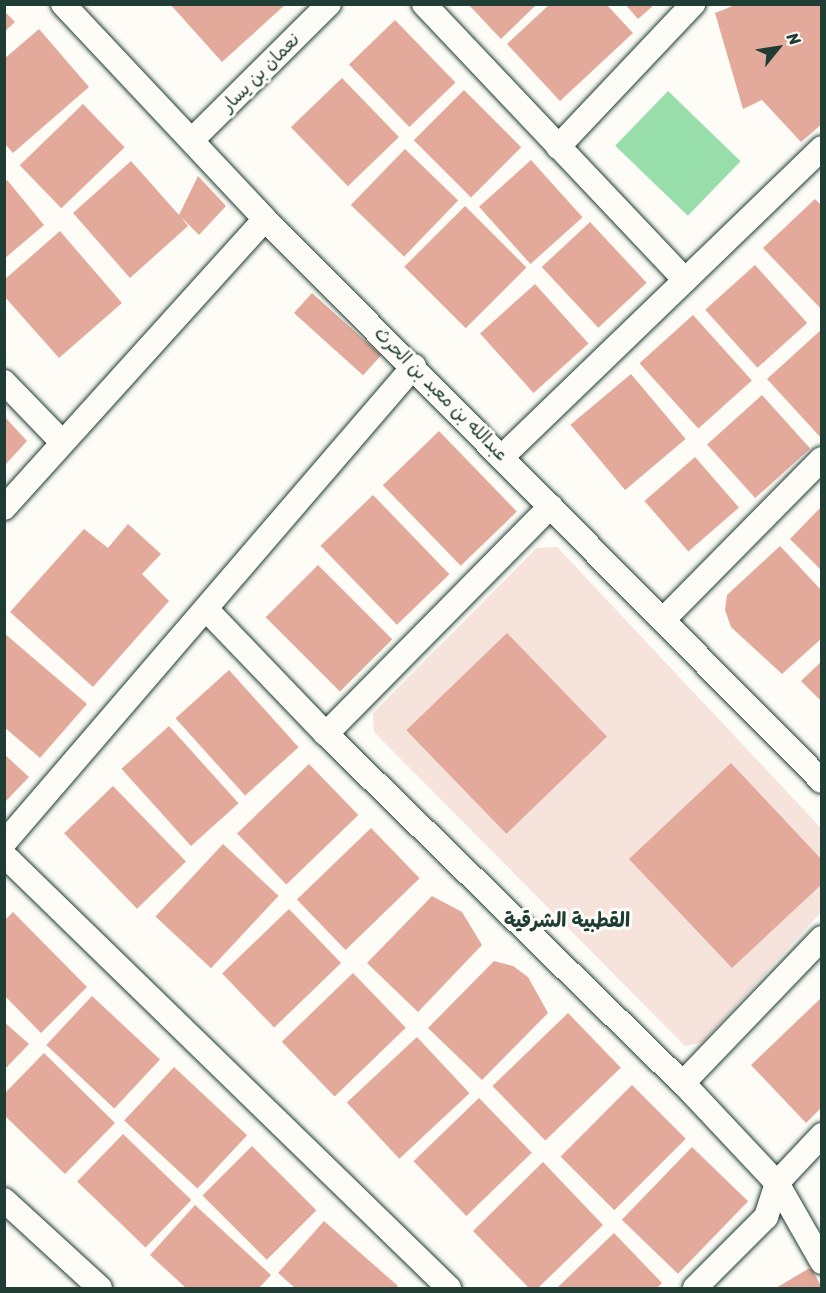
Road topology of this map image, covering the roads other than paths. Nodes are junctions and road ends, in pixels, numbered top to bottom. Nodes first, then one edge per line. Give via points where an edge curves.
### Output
1 (63, 4) edge
2 (328, 4) edge
3 (424, 4) edge
4 (693, 4) edge
5 (192, 140) junction
6 (558, 147) junction
7 (822, 148) edge
8 (265, 219) junction
9 (685, 280) junction
10 (414, 366) junction
11 (4, 382) edge
12 (62, 442) junction
13 (503, 456) junction
14 (822, 459) edge
15 (551, 506) junction
16 (4, 508) edge
17 (206, 609) junction
18 (663, 620) junction
19 (326, 734) junction
20 (822, 782) edge
21 (4, 843) edge
22 (4, 855) edge
23 (822, 938) edge
24 (683, 1083) junction
25 (822, 1136) edge
26 (777, 1183) junction
27 (4, 1200) edge
28 (822, 1262) edge
29 (100, 1288) edge
30 (449, 1288) edge
31 (695, 1288) edge

1 - 5 street, عبدالله بن معبد بن الحرث
2 - 5 street, نعمان بن يسار
3 - 6 street
4 - 6 street
5 - 8 street, عبدالله بن معبد بن الحرث
6 - 9 street
7 - 9 street
8 - 10 street, عبدالله بن معبد بن الحرث
8 - 12 street
9 - 13 street
10 - 13 street, عبدالله بن معبد بن الحرث
10 - 17 street
11 - 12 street
12 - 16 street
13 - 15 street, عبدالله بن معبد بن الحرث
14 - 18 street
15 - 18 street, عبدالله بن معبد بن الحرث
15 - 19 street
17 - 19 street
17 - 21 street
18 - 20 street, عبدالله بن معبد بن الحرث
19 - 24 street
22 - 30 street
23 - 24 street
24 - 26 street
25 - 26 street
26 - 28 street
26 - 31 street via 766,1217
27 - 29 street

